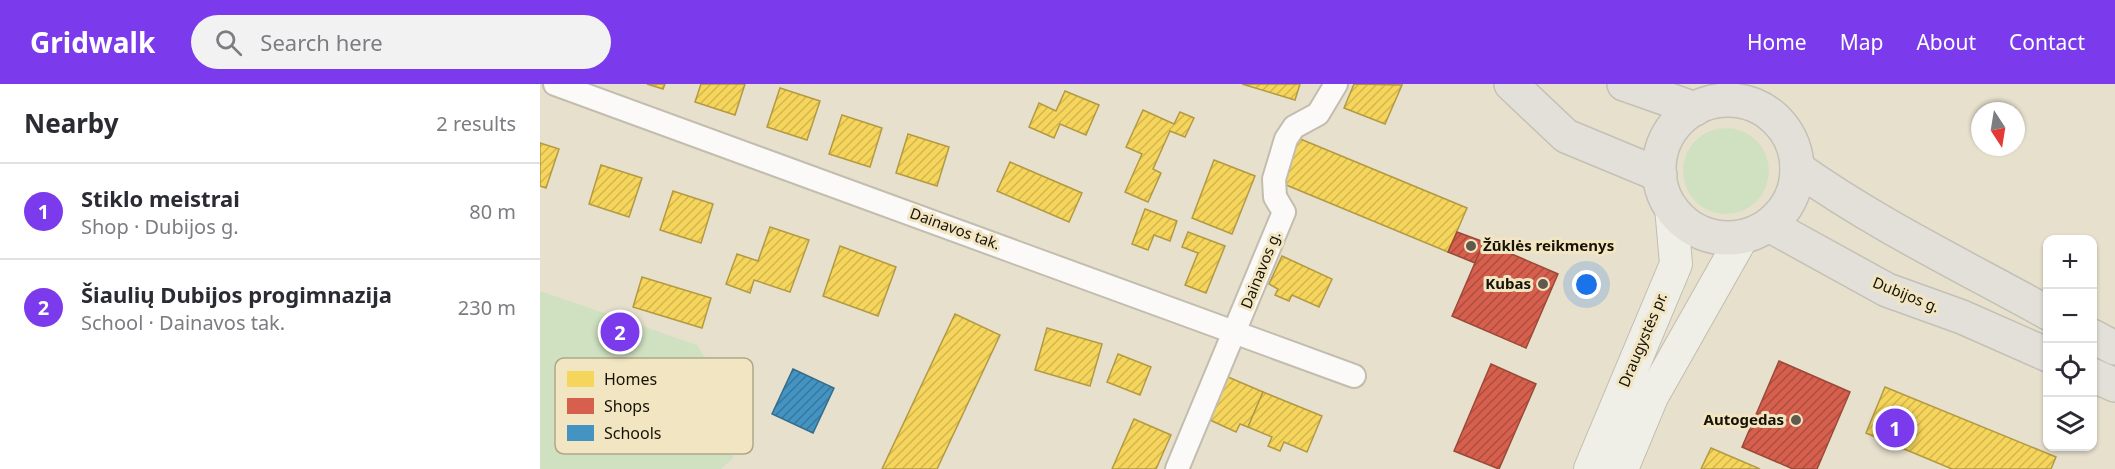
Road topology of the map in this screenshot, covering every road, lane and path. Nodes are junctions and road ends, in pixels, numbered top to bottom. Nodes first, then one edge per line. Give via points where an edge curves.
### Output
1 (555, 84) edge
2 (1336, 84) edge
3 (1511, 84) edge
4 (1624, 84) edge
5 (1695, 109) junction
6 (1797, 168) junction
7 (1660, 175) junction
8 (1671, 207) junction
9 (1756, 230) junction
10 (2043, 311) edge
11 (1237, 331) junction
12 (2097, 339) edge
13 (2115, 348) edge
14 (2043, 353) edge
15 (1354, 376) dead end
16 (2097, 377) edge
17 (2115, 385) edge
18 (1177, 469) edge
19 (1590, 469) edge
20 (1622, 469) edge

1 - 11 street, Dainavos tak.
2 - 11 street, Dainavos g. via 1318,114 1294,128 1286,139 1274,178 1275,197 1284,212
3 - 7 main road via 1566,136
4 - 5 main road
5 - 6 main road via 1725,100 1756,106 1770,114 1790,138
5 - 7 main road via 1671,130 1662,152
6 - 9 main road via 1790,200
6 - 10 main road via 1909,239
7 - 8 main road
8 - 9 main road via 1690,226 1716,237
8 - 19 main road, Draugystės pr. via 1676,264
9 - 14 main road, Dubijos g. via 1887,290
9 - 20 main road, Draugystės pr. via 1652,397
11 - 15 street, Dainavos tak.
11 - 18 street, Dainavos g.
12 - 13 main road
16 - 17 main road

